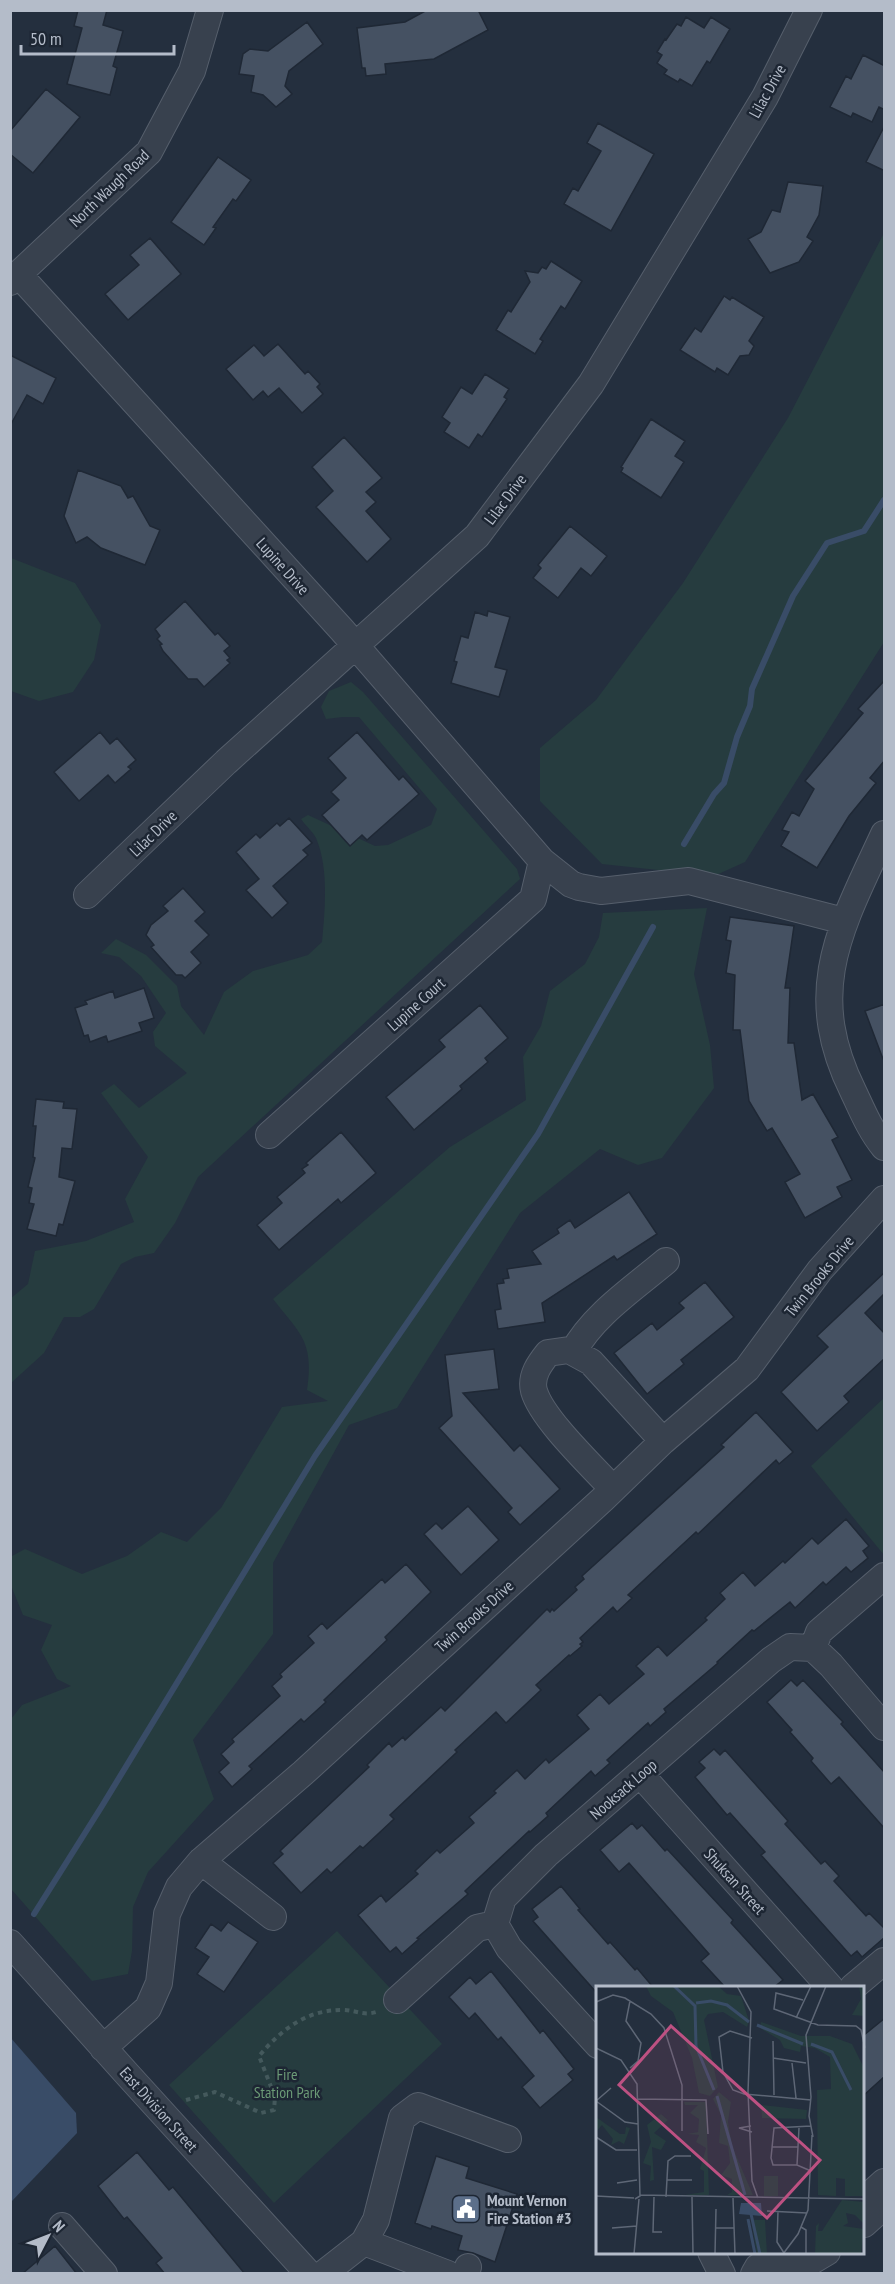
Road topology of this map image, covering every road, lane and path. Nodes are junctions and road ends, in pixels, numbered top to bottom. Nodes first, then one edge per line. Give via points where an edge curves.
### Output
1 (210, 10) edge
2 (809, 10) edge
3 (15, 278) edge
4 (356, 647) junction
5 (885, 834) edge
6 (542, 861) junction
7 (87, 895) dead end
8 (844, 921) junction
9 (269, 1135) dead end
10 (885, 1147) edge
11 (885, 1199) edge
12 (666, 1261) dead end
13 (573, 1352) junction
14 (663, 1441) junction
15 (613, 1489) junction
16 (884, 1576) edge
17 (813, 1648) junction
18 (885, 1727) edge
19 (640, 1774) junction
20 (201, 1861) junction
21 (273, 1917) dead end
22 (495, 1924) junction
23 (10, 1943) edge
24 (885, 1961) edge
25 (829, 1986) edge
26 (854, 1986) edge
27 (397, 2000) joint
28 (596, 2043) edge
29 (103, 2048) junction
30 (186, 2100) dead end
31 (508, 2139) dead end
32 (885, 2182) edge
33 (865, 2199) edge
34 (885, 2206) edge
35 (865, 2223) edge
36 (62, 2226) dead end
37 (364, 2242) junction
38 (712, 2254) edge
39 (785, 2254) edge
40 (825, 2254) edge
41 (460, 2271) edge
42 (104, 2274) edge
43 (309, 2274) edge
44 (323, 2274) edge
45 (722, 2274) edge
46 (754, 2274) edge
47 (790, 2274) edge

1 - 3 street, North Waugh Road via 192,71 149,152
2 - 4 street, Lilac Drive via 765,97 591,384 477,536
3 - 4 street, Lupine Drive
4 - 6 street, Lupine Drive
4 - 7 street, Lilac Drive via 226,762
5 - 8 street
6 - 8 street, Lupine Drive via 579,887 601,891 689,881
6 - 9 street, Lupine Court via 533,899
8 - 10 street via 835,946 828,1006 833,1038 842,1070 875,1136
11 - 14 street, Twin Brooks Drive via 820,1270 747,1369
12 - 13 street via 598,1319
13 - 14 street via 591,1362
13 - 15 street via 548,1353 537,1367 533,1389 544,1412
14 - 15 street, Twin Brooks Drive
15 - 20 street, Twin Brooks Drive via 303,1773
16 - 17 street via 819,1632
17 - 18 street
17 - 19 street, Nooksack Loop via 790,1647 771,1660
19 - 22 street, Nooksack Loop via 502,1898
19 - 25 street, Shuksan Street
20 - 21 street
20 - 29 street, Twin Brooks Drive via 179,1887 167,1914 159,1983 148,2008
22 - 27 street via 477,1928
22 - 28 street via 509,1948
23 - 29 street, East Division Street
24 - 26 street
27 - 30 path via 370,2015 343,2010 315,2014 294,2022 276,2036 259,2056 275,2097 274,2110 261,2113 215,2092
29 - 43 street, East Division Street
31 - 37 street via 418,2106 402,2118 376,2220
32 - 33 street
34 - 35 street
36 - 42 street
37 - 41 street
37 - 44 street
38 - 45 street
39 - 46 street via 758,2267
40 - 47 street

